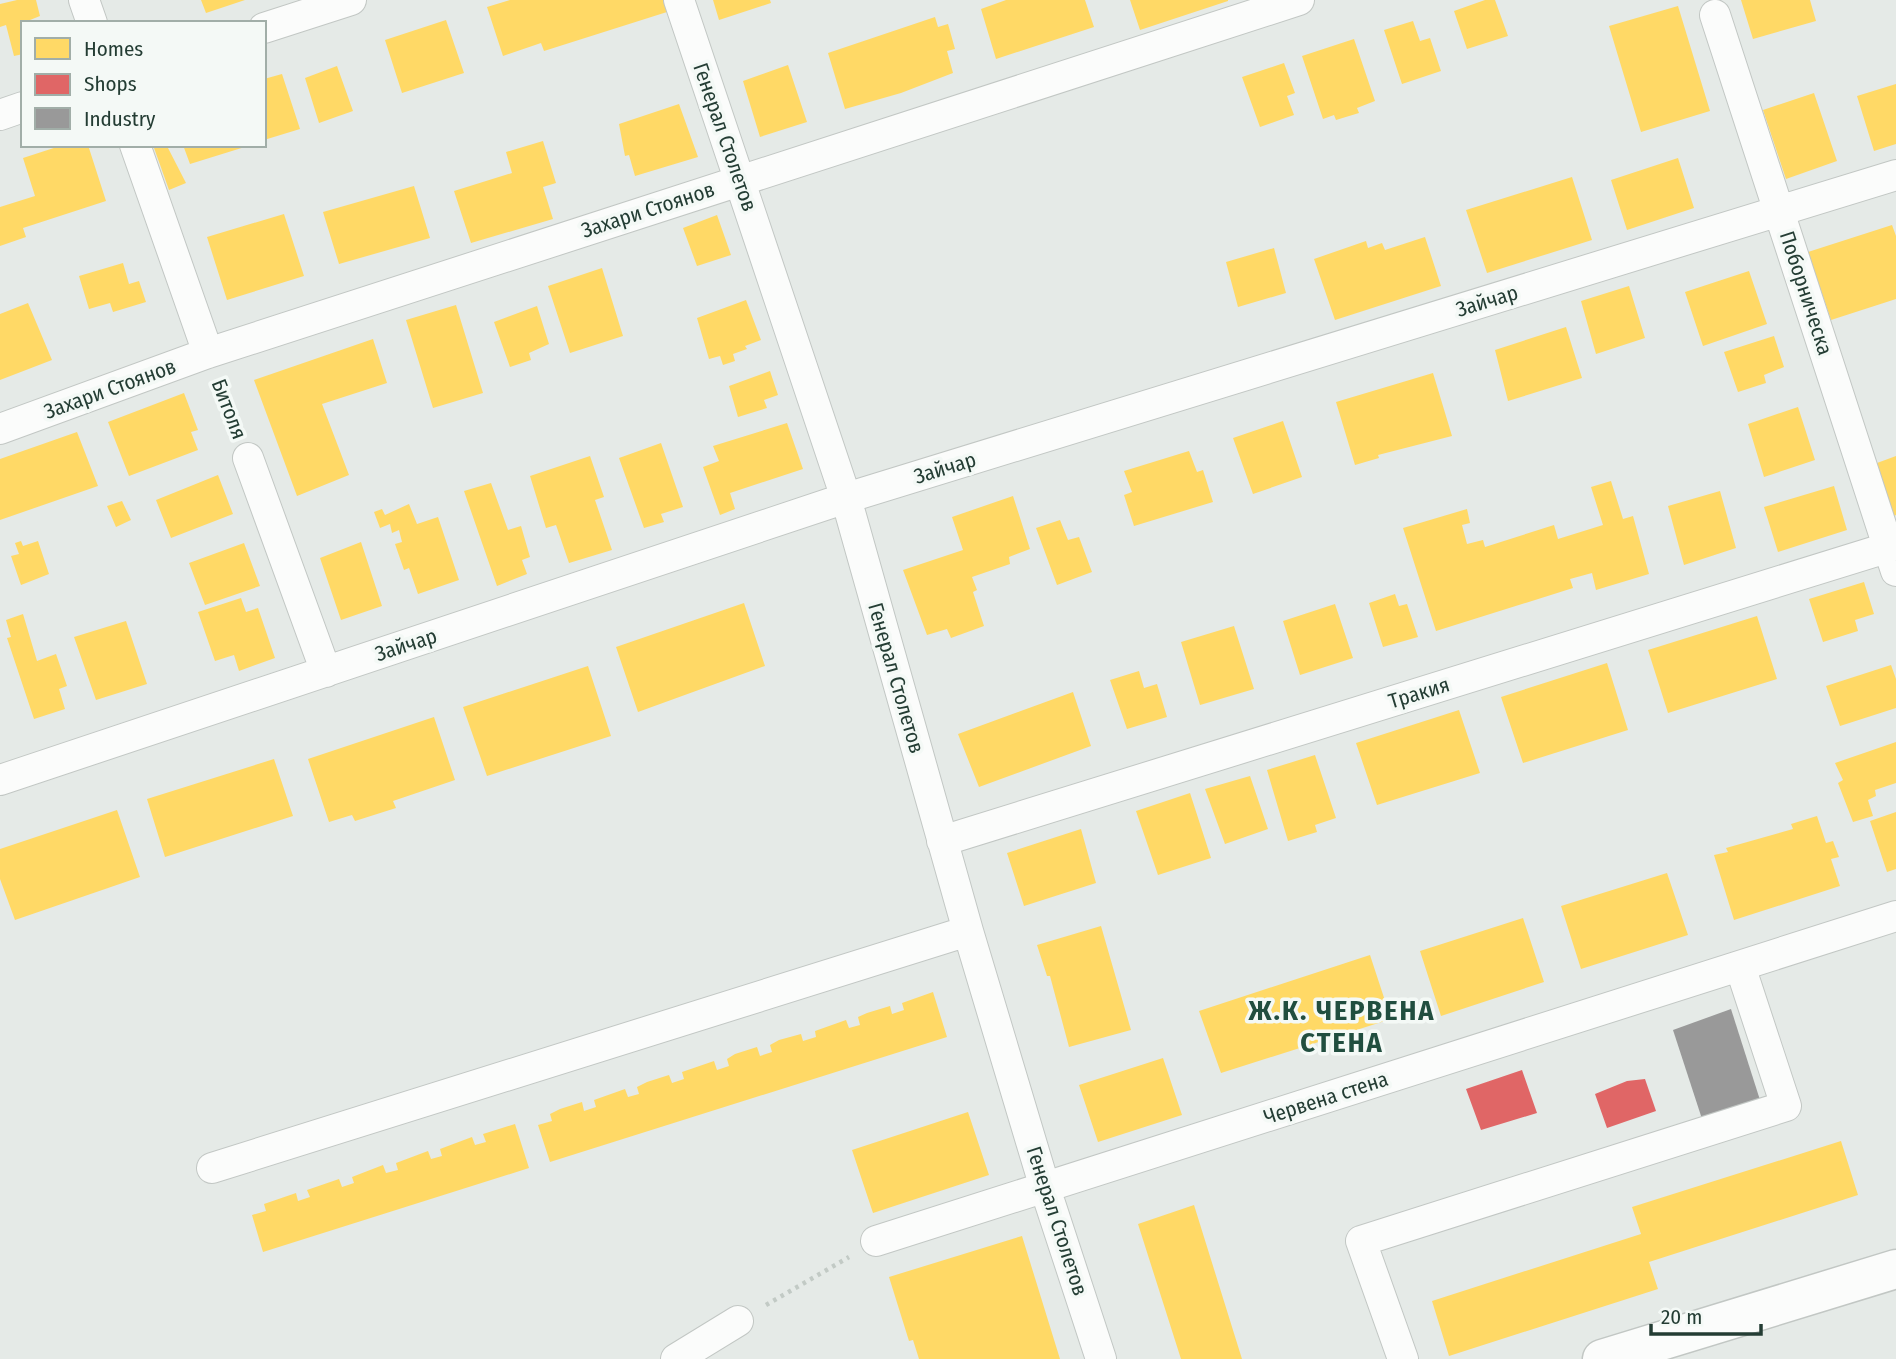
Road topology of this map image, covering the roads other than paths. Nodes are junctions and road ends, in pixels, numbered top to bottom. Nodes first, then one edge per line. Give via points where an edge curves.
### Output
1 (84, 0) edge
2 (351, 0) edge
3 (679, 0) edge
4 (1299, 0) edge
5 (1715, 15) dead end
6 (91, 21) edge
7 (266, 27) edge
8 (21, 108) edge
9 (0, 115) edge
10 (136, 147) edge
11 (1896, 175) edge
12 (739, 180) junction
13 (1779, 211) junction
14 (208, 353) junction
15 (0, 429) edge
16 (248, 458) road end
17 (846, 499) junction
18 (1893, 554) edge
19 (326, 672) junction
20 (0, 780) edge
21 (942, 841) junction
22 (1896, 916) edge
23 (968, 931) junction
24 (1740, 965) junction
25 (212, 1168) dead end
26 (1045, 1188) junction
27 (877, 1241) road end
28 (1896, 1269) edge
29 (738, 1321) road end
30 (676, 1359) edge
31 (1101, 1359) edge
32 (1403, 1359) edge
33 (1602, 1359) edge

1 - 6 street
2 - 7 street
3 - 12 street, Генерал Столетов
4 - 12 street, Захари Стоянов
5 - 13 street, Поборническа
8 - 9 street
10 - 14 street, Битоля
11 - 13 street, Зайчар
12 - 14 street, Захари Стоянов
12 - 17 street, Генерал Столетов
13 - 17 street, Зайчар
13 - 18 street, Поборническа
14 - 15 street, Захари Стоянов
16 - 19 street, Битоля
17 - 19 street, Зайчар
17 - 21 street, Генерал Столетов
18 - 21 street, Тракия
19 - 20 street, Зайчар
21 - 23 street, Генерал Столетов
22 - 24 street, Червена стена
23 - 25 street
23 - 26 street, Генерал Столетов
24 - 26 street, Червена стена
24 - 32 street via 1786,1106 1361,1241
26 - 27 street, Червена стена
26 - 31 street, Генерал Столетов
28 - 33 street
29 - 30 street

